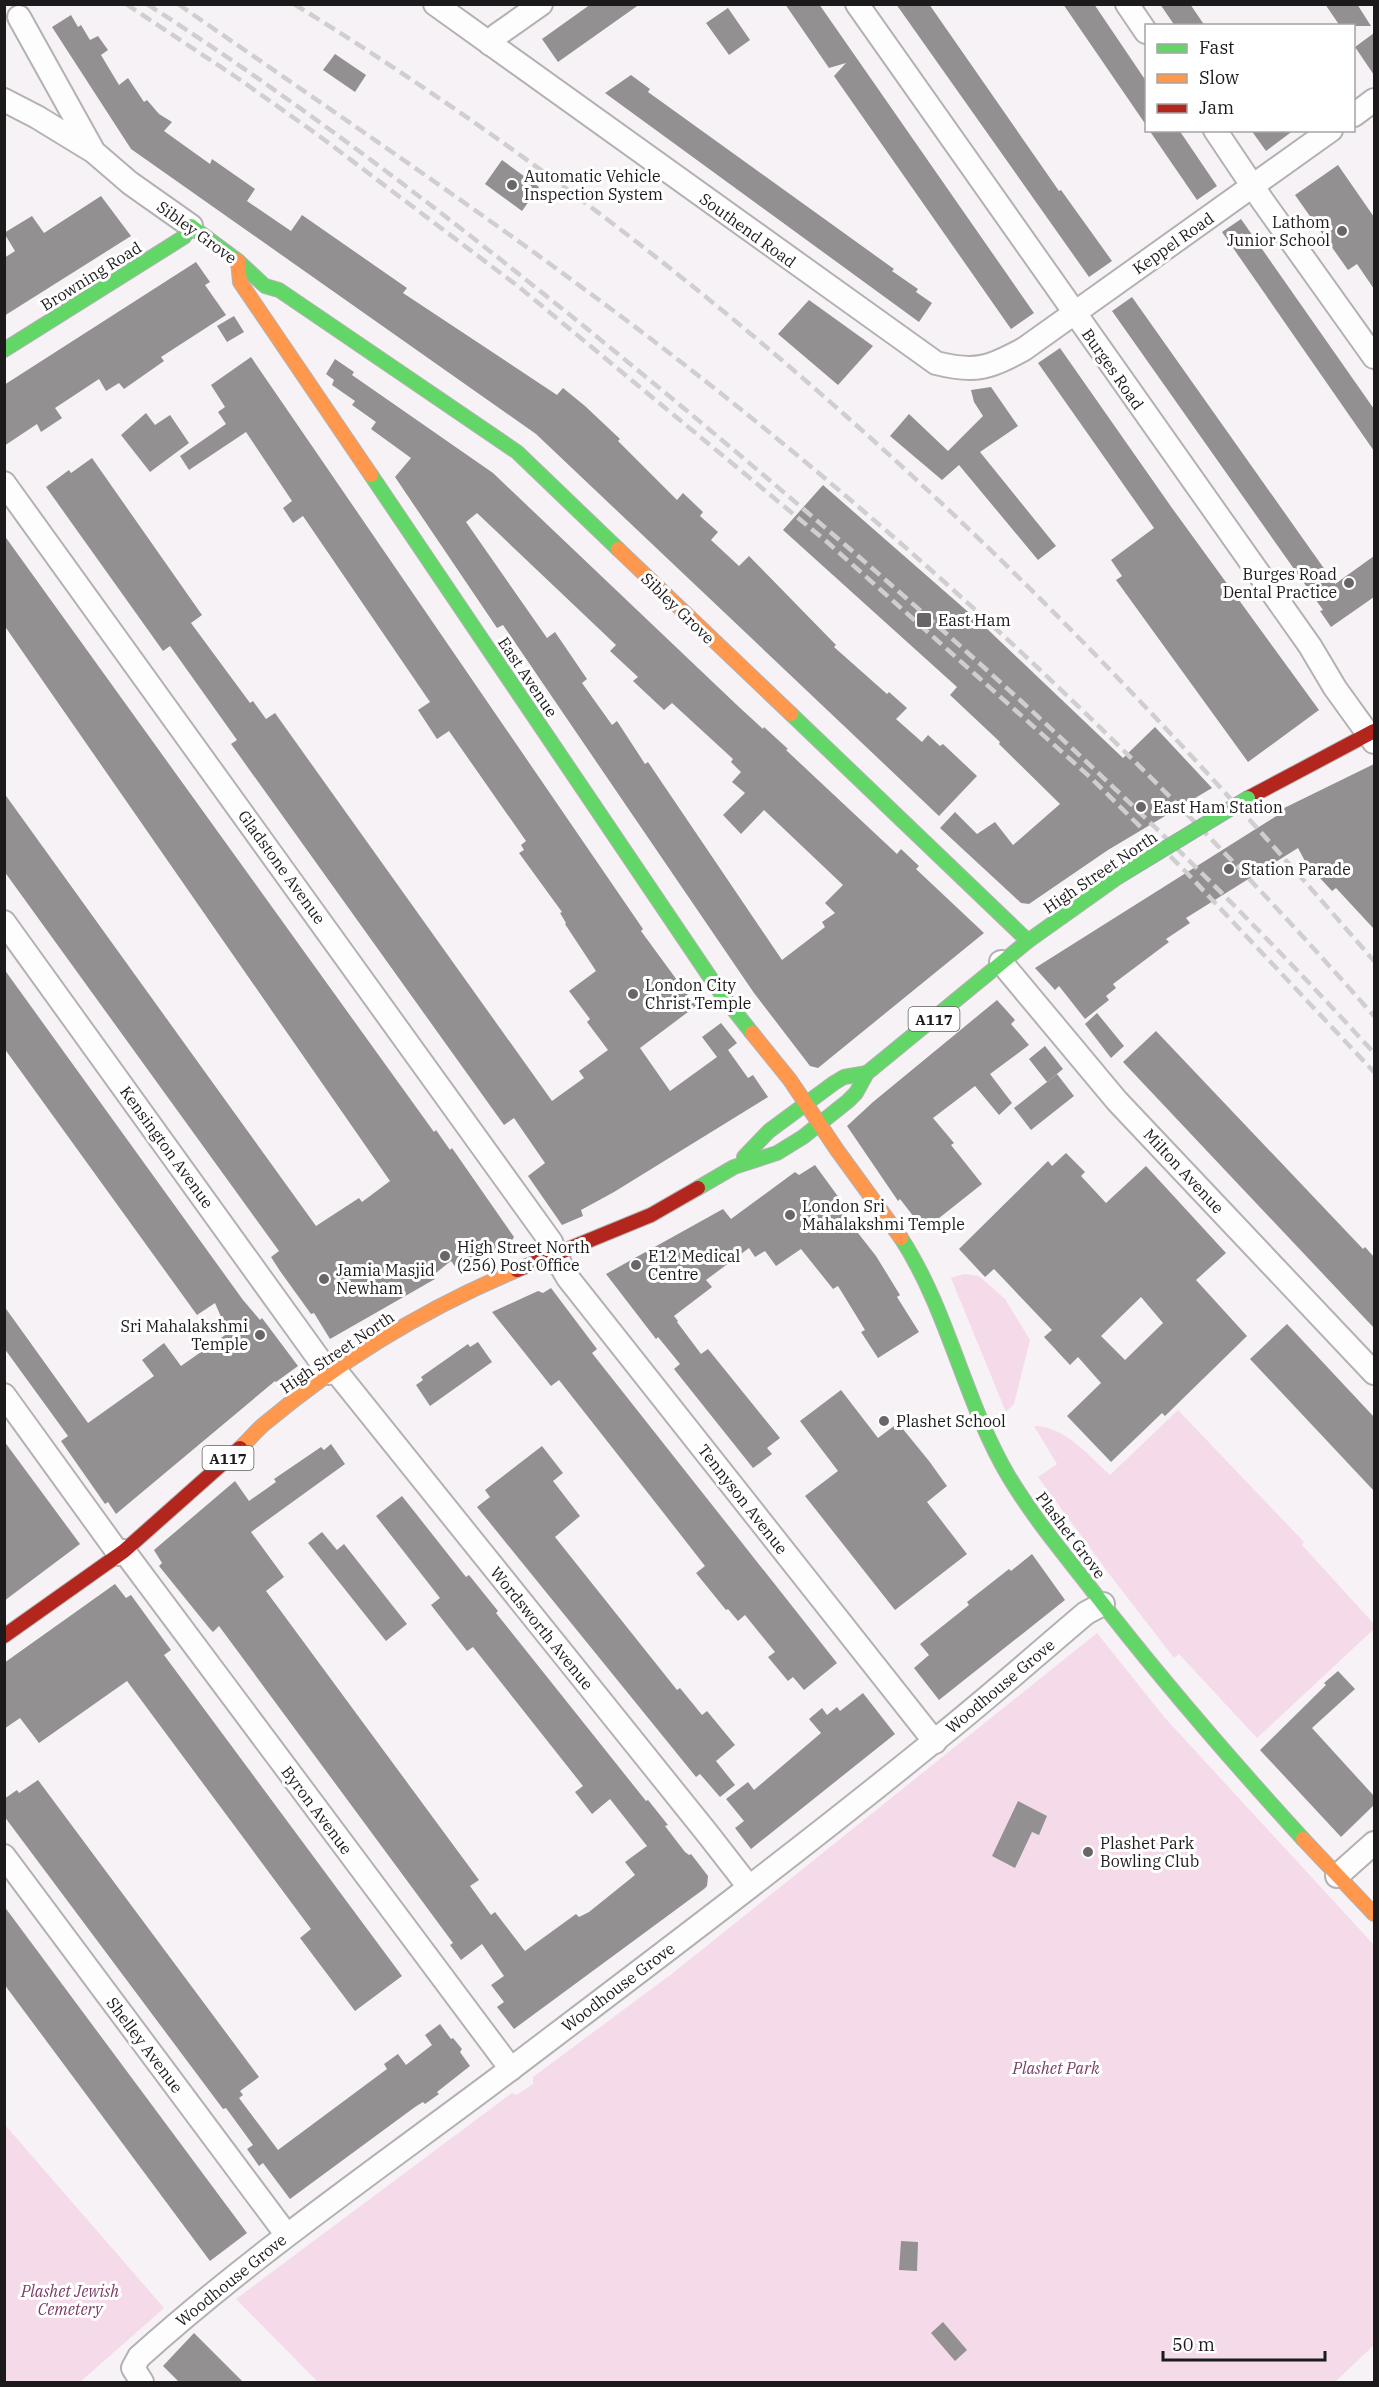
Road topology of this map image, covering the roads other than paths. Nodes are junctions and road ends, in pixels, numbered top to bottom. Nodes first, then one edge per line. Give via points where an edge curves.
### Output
1 (435, 4) edge
2 (542, 4) edge
3 (857, 4) edge
4 (1127, 4) edge
5 (19, 16) dead end
6 (1145, 31) edge
7 (490, 44) junction
8 (4, 100) edge
9 (1374, 100) edge
10 (1355, 114) edge
11 (1216, 132) edge
12 (1328, 132) edge
13 (94, 152) junction
14 (1253, 186) junction
15 (191, 226) junction
16 (238, 261) junction
17 (1074, 313) junction
18 (4, 350) edge
19 (1374, 357) edge
20 (4, 483) edge
21 (1372, 736) edge
22 (4, 922) edge
23 (1028, 941) junction
24 (1001, 962) junction
25 (867, 1073) junction
26 (806, 1104) junction
27 (820, 1124) junction
28 (734, 1167) junction
29 (556, 1254) junction
30 (332, 1371) junction
31 (1374, 1373) edge
32 (4, 1395) edge
33 (122, 1553) junction
34 (1103, 1604) junction
35 (4, 1636) edge
36 (935, 1742) junction
37 (1374, 1843) edge
38 (4, 1856) edge
39 (1337, 1876) junction
40 (749, 1887) junction
41 (1374, 1914) edge
42 (511, 2069) junction
43 (286, 2234) junction
44 (137, 2375) edge

1 - 7 street, Southend Road
2 - 7 street
3 - 17 street, Burges Road
4 - 6 street
5 - 13 street, Sibley Grove
7 - 17 street, Southend Road via 936,363 960,369 994,365
8 - 13 street, Sibley Grove
9 - 10 street
11 - 14 street
12 - 14 street, Keppel Road
13 - 15 street, Sibley Grove
14 - 17 street, Keppel Road
14 - 19 street
15 - 16 main road, Sibley Grove
15 - 18 main road, Browning Road via 184,237
16 - 23 main road, Sibley Grove via 300,310 517,452
16 - 26 main road, East Avenue via 240,282 278,328 722,995
17 - 21 street, Burges Road
20 - 29 street, Gladstone Avenue via 496,1165
21 - 23 main road, High Street North / A117, bridge via 1248,798 1118,877
22 - 30 street, Kensington Avenue
23 - 24 main road, High Street North / A117
24 - 25 main road, High Street North / A117
24 - 31 street, Milton Avenue via 1117,1101
25 - 26 main road, High Street North / A117 via 844,1077
25 - 27 main road, High Street North / A117 via 856,1093
26 - 27 main road, East Avenue
26 - 28 main road, High Street North / A117 via 769,1131
27 - 28 main road, High Street North / A117 via 777,1153
27 - 34 main road, Plashet Grove via 919,1267 1008,1474
28 - 29 main road, High Street North / A117 via 651,1215
29 - 30 main road, High Street North / A117 via 491,1281 419,1318
29 - 36 street, Tennyson Avenue via 568,1278
30 - 33 main road, High Street North / A117 via 260,1427
30 - 40 street, Wordsworth Avenue
32 - 33 street, Byron Avenue
33 - 35 main road, High Street North / A117
33 - 42 street, Byron Avenue
34 - 36 street, Woodhouse Grove via 1086,1613
34 - 39 main road, Plashet Grove via 1186,1709
36 - 40 street, Woodhouse Grove
37 - 39 street
38 - 43 street, Shelley Avenue
39 - 41 main road, Plashet Grove
40 - 42 street, Woodhouse Grove
42 - 43 street, Woodhouse Grove
43 - 44 street, Woodhouse Grove via 139,2357

